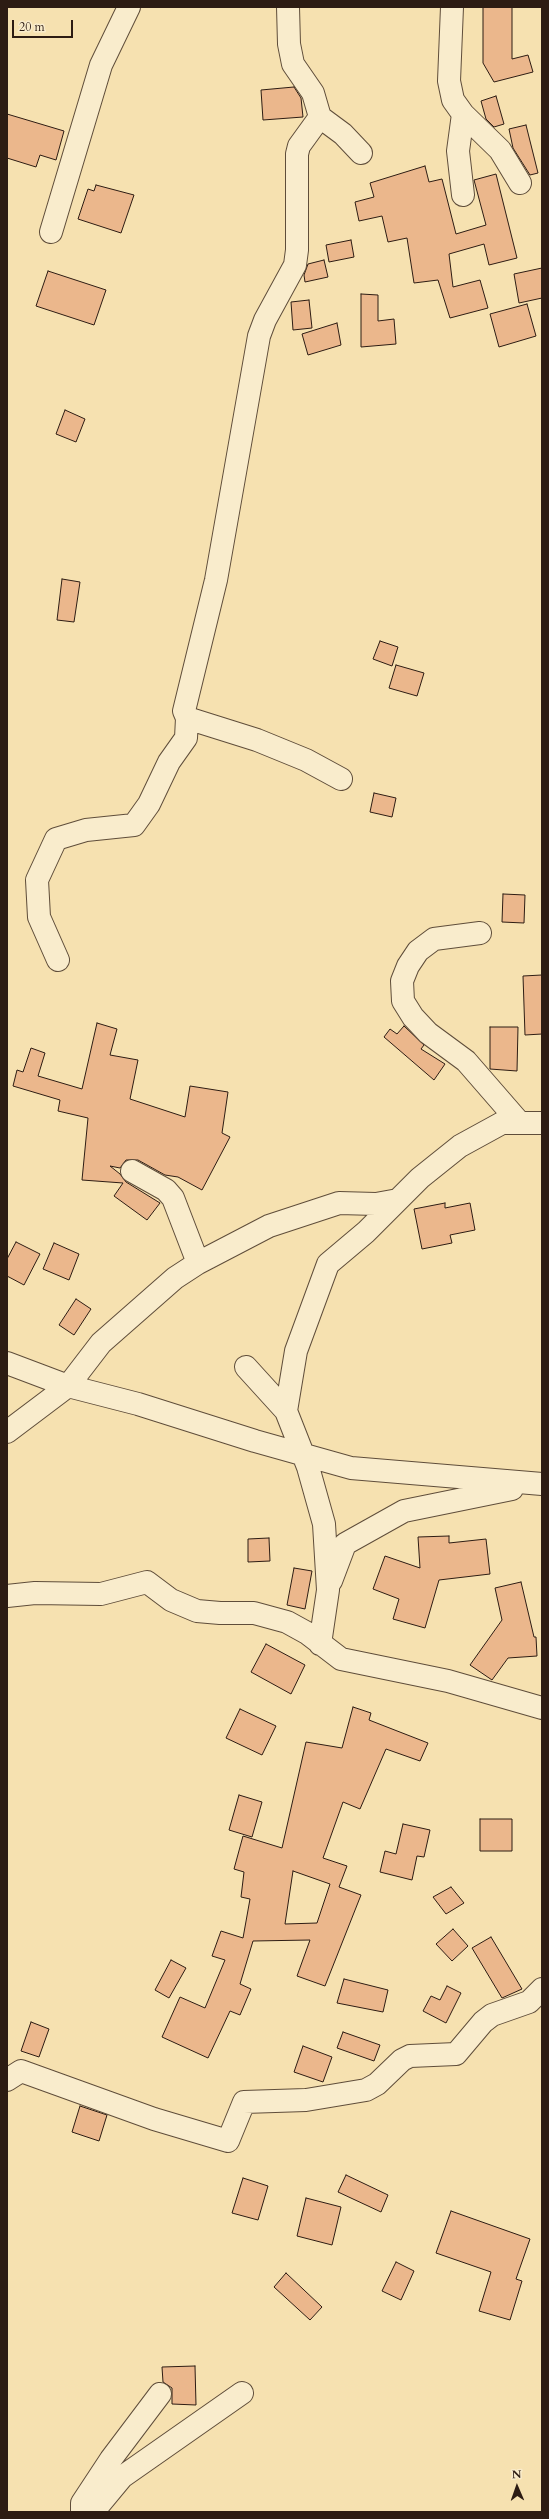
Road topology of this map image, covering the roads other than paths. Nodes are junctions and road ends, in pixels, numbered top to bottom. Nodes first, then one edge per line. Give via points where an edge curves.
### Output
1 (129, 7) edge
2 (288, 7) edge
3 (452, 7) edge
4 (463, 114) junction
5 (320, 117) junction
6 (361, 154) dead end
7 (520, 183) dead end
8 (463, 195) dead end
9 (50, 232) dead end
10 (187, 718) junction
11 (341, 780) dead end
12 (480, 933) dead end
13 (58, 960) dead end
14 (519, 1122) junction
15 (542, 1123) edge
16 (132, 1171) dead end
17 (398, 1200) junction
18 (198, 1263) junction
19 (7, 1363) edge
20 (246, 1366) dead end
21 (68, 1386) junction
22 (286, 1411) junction
23 (7, 1432) edge
24 (304, 1455) junction
25 (542, 1484) edge
26 (328, 1590) junction
27 (7, 1596) edge
28 (320, 1644) junction
29 (542, 1708) edge
30 (542, 1990) edge
31 (7, 2080) edge
32 (242, 2393) dead end
33 (160, 2394) dead end
34 (82, 2512) edge
35 (93, 2512) edge

1 - 9 street via 101,65
2 - 5 street via 290,54 293,64 313,93
3 - 4 street via 449,81 454,100
4 - 7 street via 500,150
4 - 8 street via 458,151
5 - 6 street via 342,134
5 - 10 street via 299,146 297,154 295,265 259,336 216,580 184,711
10 - 11 street via 257,740 306,760
10 - 13 street via 186,738 169,762 149,804 134,825 86,830 56,840 36,880 39,917
12 - 14 street via 434,939 418,951 402,981 403,1001 428,1033 466,1061
14 - 15 street
14 - 17 street via 502,1123 460,1146 420,1178
16 - 18 street via 166,1190 173,1198
17 - 18 street via 376,1204 339,1203 268,1226
17 - 22 street via 366,1232 328,1264 296,1351
18 - 21 street via 175,1278 101,1343
19 - 21 street
20 - 22 street
21 - 23 street
21 - 24 street via 138,1404
22 - 24 street
24 - 25 street via 351,1468
24 - 26 street via 324,1524
25 - 26 street via 404,1511 345,1544
26 - 28 street
27 - 28 street via 35,1593 101,1594 147,1582 171,1600 197,1610 254,1613 287,1622 307,1632
28 - 29 street via 341,1659 448,1681
30 - 31 street via 529,2002 492,2015 456,2054 410,2056 366,2090 306,2100 244,2102 228,2141 154,2119 21,2071
32 - 35 street via 122,2478
33 - 34 street via 90,2490 82,2503

